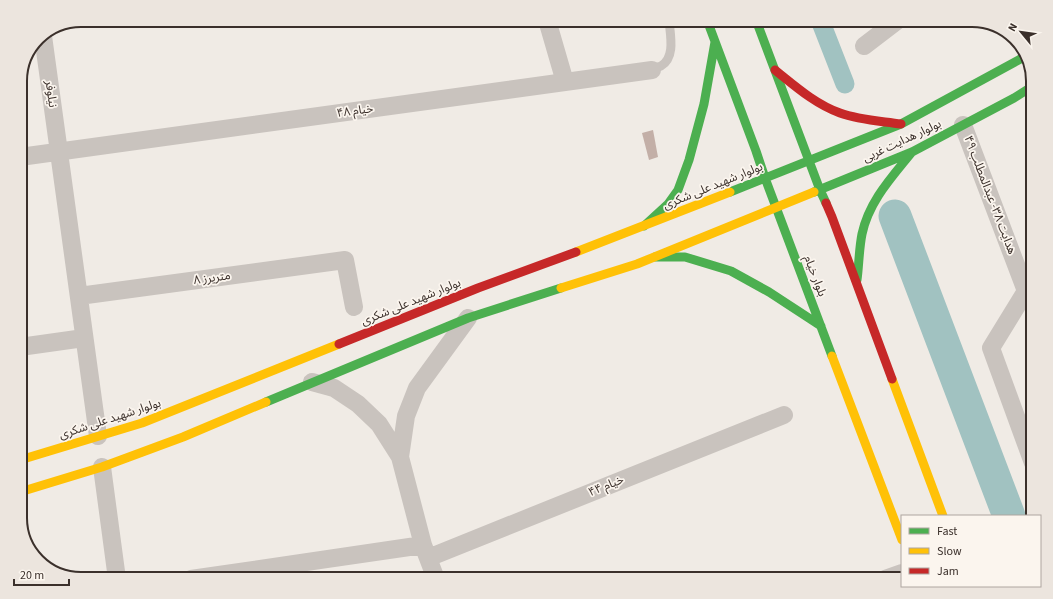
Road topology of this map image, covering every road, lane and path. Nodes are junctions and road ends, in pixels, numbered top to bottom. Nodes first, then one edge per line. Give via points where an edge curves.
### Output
1 (549, 27) edge
2 (670, 27) edge
3 (710, 27) edge
4 (759, 27) edge
5 (889, 27) edge
6 (715, 41) junction
7 (43, 44) edge
8 (864, 46) dead end
9 (1021, 59) edge
10 (774, 69) junction
11 (652, 70) joint
12 (565, 82) junction
13 (1026, 89) edge
14 (901, 124) junction
15 (963, 125) junction
16 (59, 152) junction
17 (912, 152) junction
18 (27, 156) edge
19 (809, 161) junction
20 (765, 178) junction
21 (820, 190) junction
22 (776, 207) junction
23 (644, 226) junction
24 (655, 257) junction
25 (857, 285) junction
26 (1026, 291) edge
27 (1026, 291) edge
28 (79, 296) junction
29 (354, 307) dead end
30 (468, 318) junction
31 (821, 326) junction
32 (84, 338) junction
33 (27, 346) edge
34 (312, 382) junction
35 (784, 415) dead end
36 (98, 436) junction
37 (1026, 444) edge
38 (400, 457) junction
39 (27, 458) edge
40 (102, 467) junction
41 (27, 490) edge
42 (943, 515) edge
43 (901, 537) edge
44 (426, 551) junction
45 (117, 572) edge
46 (250, 572) edge
47 (434, 572) edge

1 - 12 street
2 - 11 lane via 672,46 669,56 662,65
3 - 6 main road, بلوار خیام
4 - 10 main road
5 - 8 street
6 - 20 main road, بلوار خیام
6 - 23 main road via 704,104 678,190 668,204
7 - 16 street, نیلوفر
9 - 14 main road, بولوار هدایت غربی via 1002,74
10 - 14 main road via 811,98 832,110 857,118
10 - 19 main road
11 - 12 street, خیام ۴۸
12 - 16 street, خیام ۴۸
13 - 15 main road, بولوار هدایت غربی
14 - 19 main road, بولوار هدایت غربی
15 - 17 main road, بولوار هدایت غربی
15 - 26 street, هدایت ۳۸- عبدالمطلب ۴۹
16 - 18 street, خیام ۴۸
16 - 28 street, نیلوفر
17 - 21 main road, بولوار هدایت غربی
17 - 25 main road via 877,195 868,211 862,234
19 - 20 main road, بولوار شهید علی شکری
19 - 21 main road
20 - 22 main road, بلوار خیام
20 - 23 main road, بولوار شهید علی شکری
21 - 22 main road, بولوار هدایت غربی
21 - 25 main road
22 - 24 main road
22 - 31 main road, بلوار خیام
23 - 36 main road, بولوار شهید علی شکری via 478,288 142,423
24 - 30 main road
24 - 31 main road via 685,257 731,271
25 - 42 main road
27 - 37 street, هدایت ۳۸- عبدالمطلب ۴۹ via 991,348
28 - 29 street, ۸ متریرز via 345,260
28 - 32 street, نیلوفر
30 - 34 main road
30 - 38 street via 417,388 406,416
31 - 43 main road, بلوار خیام
32 - 33 street
32 - 36 street, نیلوفر
34 - 38 street via 334,388 358,404 379,424
34 - 40 main road via 183,437
35 - 44 street, خیام ۴۴
36 - 39 main road, بولوار شهید علی شکری
38 - 44 street
40 - 41 main road
40 - 45 street
44 - 46 street, خیام ۴۴
44 - 47 street

